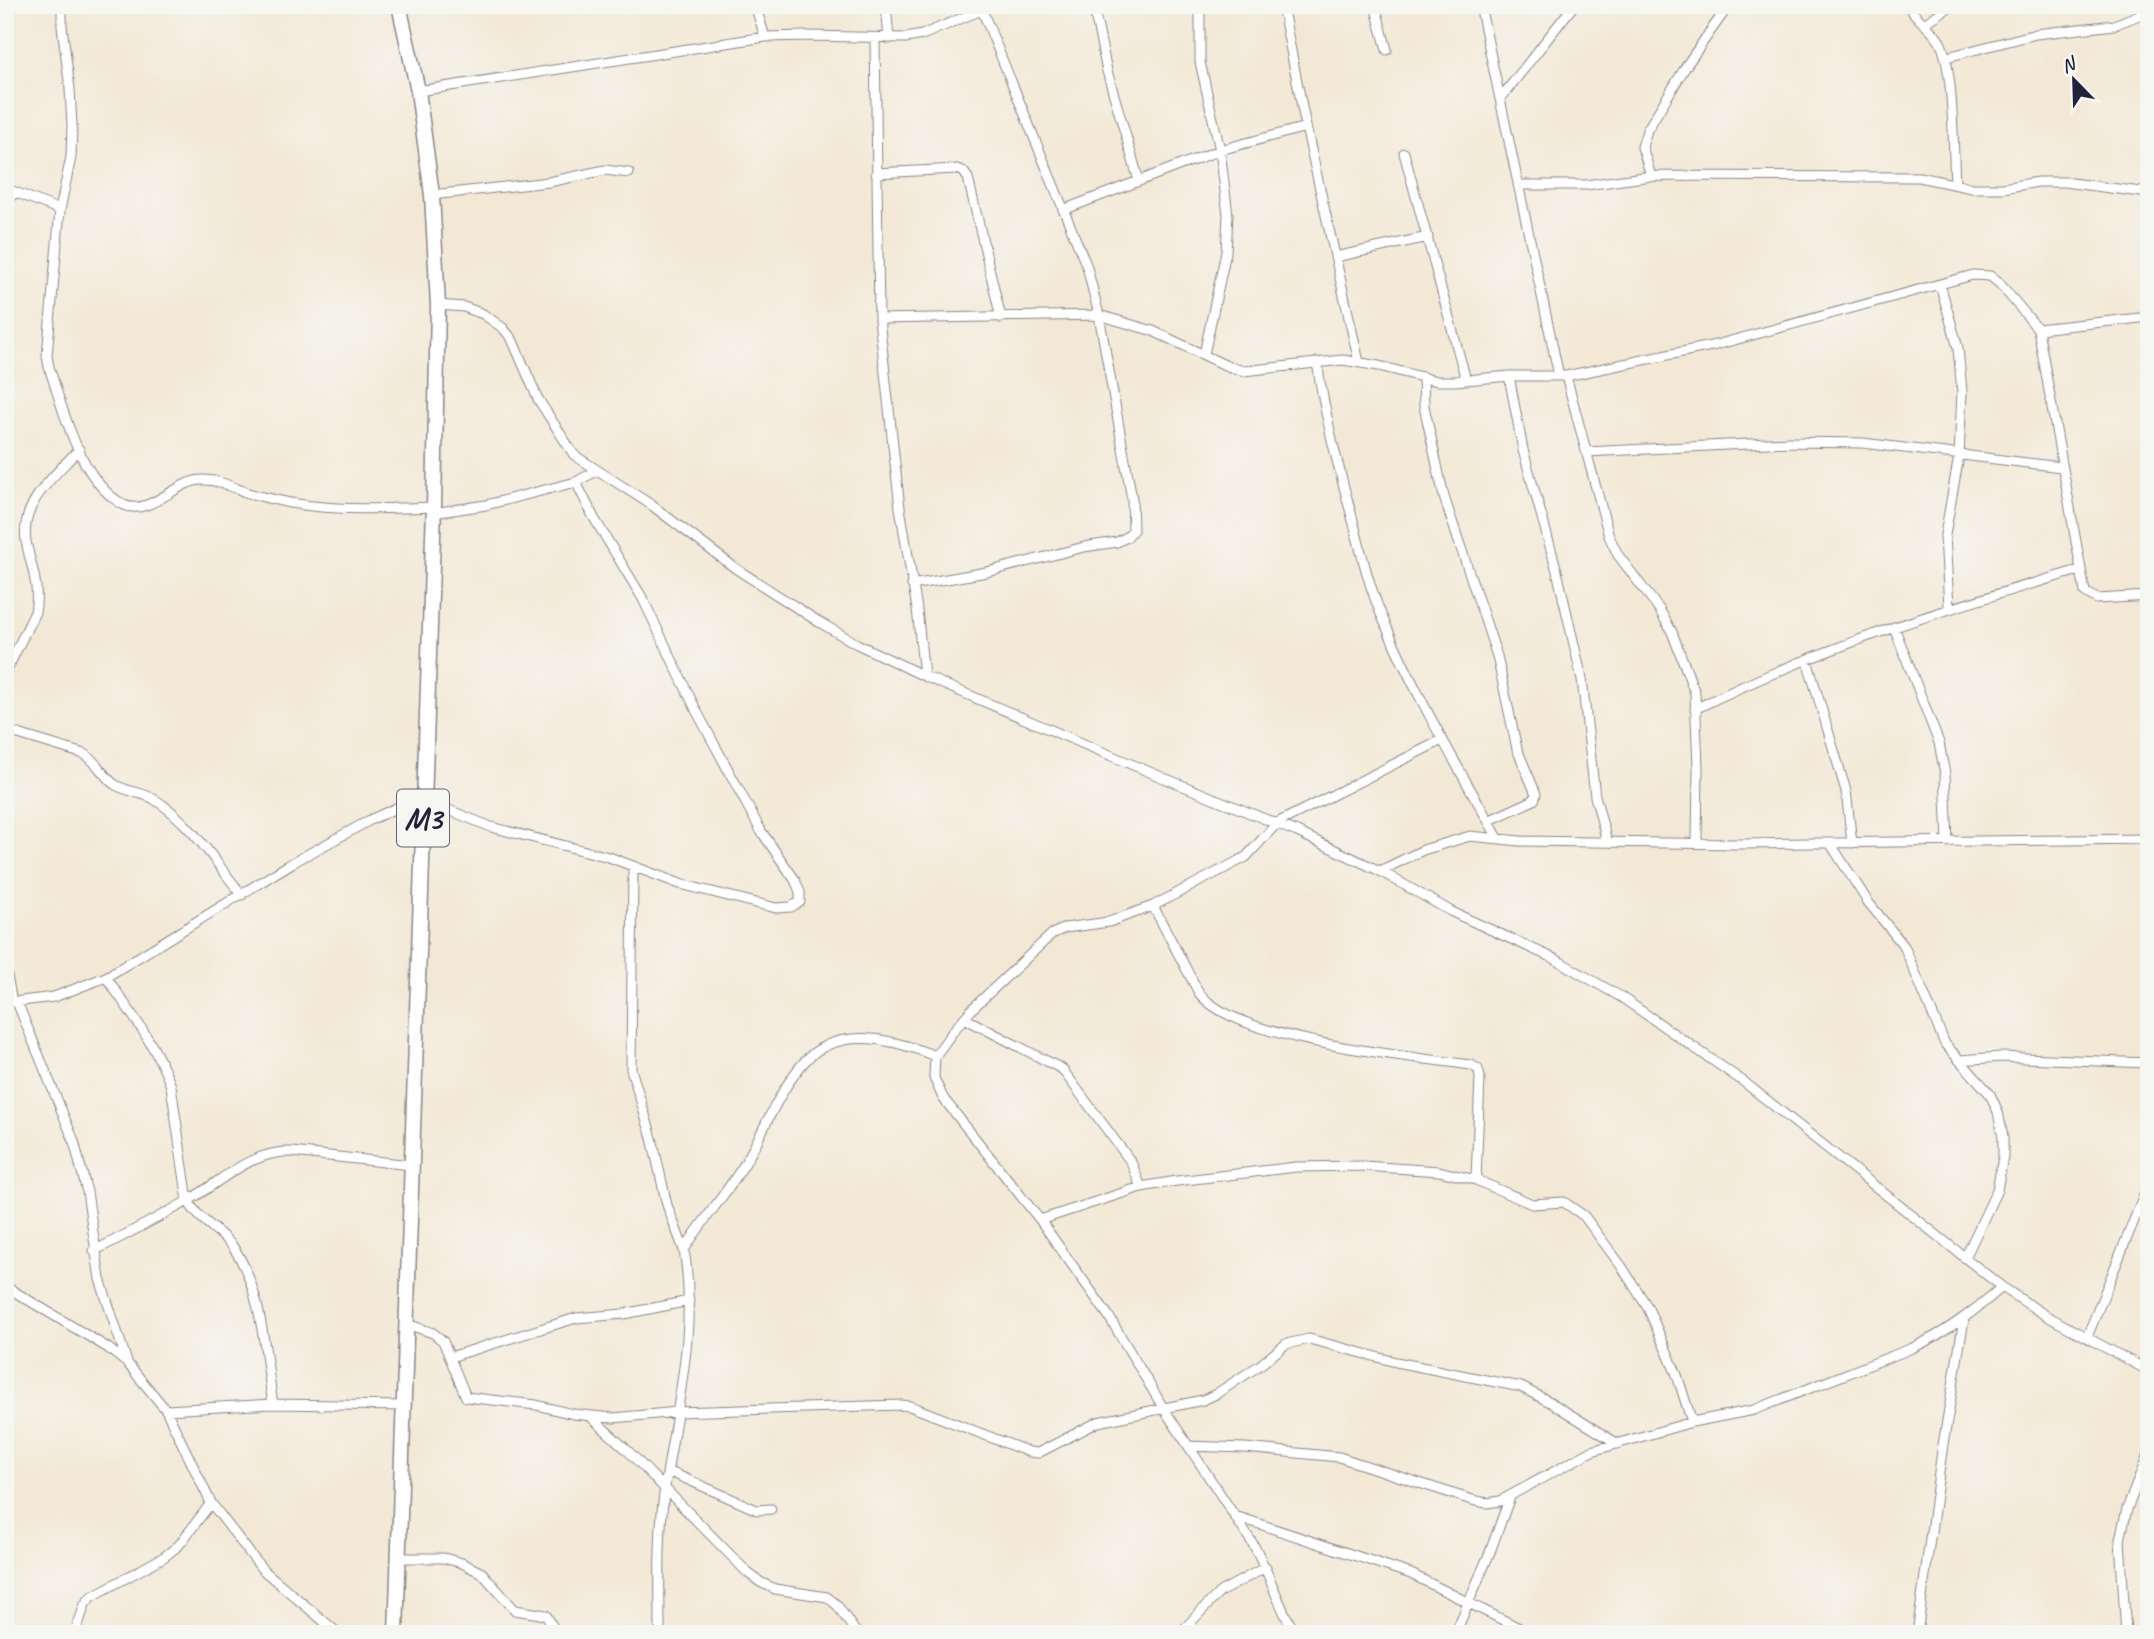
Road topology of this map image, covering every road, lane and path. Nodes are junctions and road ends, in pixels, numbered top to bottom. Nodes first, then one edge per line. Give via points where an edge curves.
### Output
1 (62, 5) edge
2 (399, 5) edge
3 (755, 5) edge
4 (886, 5) edge
5 (993, 5) edge
6 (1093, 5) edge
7 (1200, 5) edge
8 (1282, 5) edge
9 (1375, 5) edge
10 (1480, 5) edge
11 (1574, 5) edge
12 (1729, 5) edge
13 (1908, 5) edge
14 (1952, 5) edge
15 (982, 10) junction
16 (2149, 11) edge
17 (1924, 24) junction
18 (765, 37) junction
19 (875, 38) junction
20 (889, 39) junction
21 (1387, 50) dead end
22 (1947, 57) junction
23 (418, 91) junction
24 (1500, 99) junction
25 (1306, 127) junction
26 (1220, 150) junction
27 (1404, 153) dead end
28 (629, 173) dead end
29 (876, 173) junction
30 (1651, 176) junction
31 (1139, 181) junction
32 (1955, 184) junction
33 (1518, 185) junction
34 (10, 190) edge
35 (2149, 193) edge
36 (432, 195) junction
37 (5, 207) edge
38 (60, 209) junction
39 (1063, 210) junction
40 (1429, 237) junction
41 (1335, 257) junction
42 (1940, 284) junction
43 (438, 305) junction
44 (1099, 315) junction
45 (2149, 317) edge
46 (1000, 318) junction
47 (880, 319) junction
48 (2038, 329) junction
49 (1204, 354) junction
50 (1317, 362) junction
51 (1359, 362) junction
52 (1509, 376) junction
53 (1562, 376) junction
54 (1423, 377) junction
55 (1466, 380) junction
56 (79, 449) junction
57 (1586, 452) junction
58 (1959, 456) junction
59 (2060, 467) junction
60 (596, 471) junction
61 (576, 482) junction
62 (433, 510) junction
63 (2079, 570) junction
64 (912, 585) junction
65 (2149, 596) edge
66 (1949, 607) junction
67 (1894, 627) junction
68 (1807, 660) junction
69 (5, 674) edge
70 (924, 676) junction
71 (1695, 709) junction
72 (5, 730) edge
73 (1442, 740) junction
74 (424, 800) junction
75 (1488, 821) junction
76 (1278, 823) junction
77 (1498, 838) junction
78 (2149, 839) edge
79 (1607, 841) junction
80 (1697, 842) junction
81 (1948, 842) junction
82 (1830, 843) junction
83 (1852, 843) junction
84 (634, 866) junction
85 (1380, 871) junction
86 (243, 895) junction
87 (1153, 906) junction
88 (5, 965) edge
89 (106, 976) junction
90 (11, 1002) edge
91 (964, 1018) junction
92 (935, 1056) junction
93 (1959, 1060) junction
94 (2149, 1063) edge
95 (411, 1165) junction
96 (1476, 1180) junction
97 (2149, 1183) edge
98 (1141, 1187) junction
99 (188, 1200) junction
100 (1040, 1220) junction
101 (684, 1250) junction
102 (94, 1251) junction
103 (1965, 1258) junction
104 (5, 1286) edge
105 (2002, 1287) junction
106 (689, 1301) junction
107 (1964, 1320) junction
108 (407, 1324) junction
109 (2087, 1337) junction
110 (450, 1357) junction
111 (128, 1364) junction
112 (2149, 1371) edge
113 (273, 1404) junction
114 (405, 1406) junction
115 (1164, 1409) junction
116 (166, 1410) junction
117 (678, 1412) junction
118 (591, 1417) junction
119 (1692, 1422) junction
120 (1618, 1444) junction
121 (1188, 1446) junction
122 (2149, 1453) edge
123 (668, 1471) junction
124 (665, 1488) junction
125 (1510, 1497) junction
126 (211, 1503) junction
127 (771, 1509) dead end
128 (1235, 1516) junction
129 (397, 1558) junction
130 (1266, 1567) junction
131 (1469, 1603) junction
132 (75, 1634) edge
133 (339, 1634) edge
134 (397, 1634) edge
135 (557, 1634) edge
136 (660, 1634) edge
137 (857, 1634) edge
138 (1179, 1634) edge
139 (1296, 1634) edge
140 (1455, 1634) edge
141 (1531, 1634) edge
142 (1917, 1634) edge
143 (2126, 1634) edge

1 - 38 street via 72,126
2 - 23 main road, M3
3 - 18 street
4 - 20 street
5 - 15 street
6 - 31 street
7 - 26 street via 1200,62
8 - 25 street
9 - 21 street
10 - 24 street
11 - 24 street
12 - 30 street via 1642,139
13 - 17 street
14 - 17 street
15 - 20 street via 922,35
15 - 39 street
16 - 22 street via 2114,25 2036,34
17 - 22 street via 1936,35
18 - 19 street
18 - 23 street
19 - 20 street
19 - 29 street
22 - 32 street
23 - 36 main road, M3
24 - 33 street
25 - 26 street
25 - 41 street
26 - 31 street
26 - 49 street via 1228,215 1226,252
27 - 40 street
28 - 36 street via 605,170 549,182
29 - 46 street via 963,171
29 - 47 street
30 - 32 street via 1919,177
30 - 33 street via 1586,185
31 - 39 street
32 - 35 street via 2003,188 2064,182
33 - 53 street
34 - 37 street
34 - 38 street
36 - 43 main road, M3
38 - 56 street via 47,356
39 - 44 street via 1087,267
40 - 41 street
40 - 55 street
41 - 51 street
42 - 48 street via 1973,275 1990,276
42 - 53 street via 1716,345
42 - 58 street via 1958,348 1962,392
43 - 60 street via 464,307 503,328 538,399 574,455
43 - 62 main road, M3
44 - 46 street
44 - 49 street via 1153,331
44 - 64 street via 1132,499 1133,530 1116,542
45 - 48 street
46 - 47 street
47 - 64 street
48 - 59 street
49 - 50 street via 1244,371
50 - 51 street
50 - 73 street via 1323,407 1366,568 1385,624
51 - 54 street
52 - 53 street
52 - 55 street
52 - 79 street via 1523,450 1583,680 1595,796
53 - 57 street
54 - 55 street
54 - 75 street via 1424,406 1444,497 1497,656 1517,749 1536,794 1534,800
56 - 62 street via 103,489 134,508 199,480 212,480 251,494 327,509
56 - 69 street via 28,511 26,541 37,580 37,601
57 - 58 street via 1789,442 1863,443
57 - 71 street via 1609,536 1672,632 1695,693
58 - 59 street
58 - 66 street via 1945,535
59 - 63 street
60 - 61 street
60 - 70 street via 819,622
61 - 62 street via 486,505
61 - 84 street via 643,599 761,831 795,880 800,902 776,908 680,884
62 - 74 main road, M3
63 - 65 street via 2090,597
63 - 66 street
64 - 70 street
66 - 67 street
67 - 68 street
67 - 81 street via 1938,743 1945,774
68 - 71 street
68 - 83 street via 1846,791
70 - 76 street
71 - 80 street
72 - 86 street via 84,754 109,781 152,798 184,824
73 - 75 street
73 - 76 street
74 - 84 street via 491,827
74 - 86 street via 384,813
74 - 95 main road, M3
75 - 77 street
76 - 85 street
76 - 87 street via 1246,857
77 - 79 street
77 - 85 street via 1460,837
78 - 81 street
79 - 80 street
80 - 82 street
81 - 83 street
82 - 83 street
82 - 93 street via 1868,902 1904,946 1945,1044
84 - 101 street via 631,1069 667,1205
85 - 103 street via 1620,997 1744,1082
86 - 89 street
87 - 91 street via 1109,922 1052,934
87 - 96 street via 1199,993 1241,1021 1298,1039 1478,1069
88 - 90 street
89 - 90 street via 54,998
89 - 99 street via 138,1022 172,1086
90 - 102 street via 74,1141 87,1192
91 - 92 street
91 - 98 street via 1062,1069 1131,1162
92 - 100 street via 934,1078 943,1098
92 - 101 street via 907,1044 851,1038 806,1059 724,1196
93 - 94 street via 2001,1057
93 - 103 street via 1990,1094 2003,1136 1997,1191
95 - 99 street via 276,1152 261,1155
95 - 108 main road, M3
96 - 98 street via 1439,1171 1296,1167
96 - 119 street via 1520,1201 1564,1202 1584,1216 1648,1308
97 - 109 street
98 - 100 street
99 - 102 street
99 - 113 street via 194,1212 232,1245 248,1275 257,1300
100 - 115 street via 1108,1315
101 - 106 street
102 - 111 street
103 - 105 street
104 - 111 street
105 - 107 street
105 - 109 street
106 - 110 street via 576,1318
106 - 117 street
107 - 119 street via 1935,1338 1754,1410
107 - 142 street
108 - 110 street via 433,1333 443,1341
108 - 114 main road, M3
109 - 112 street
110 - 118 street via 466,1398 536,1405
111 - 116 street
113 - 114 street
113 - 116 street
114 - 129 main road, M3
115 - 117 street via 1098,1422 1038,1453 910,1406
115 - 120 street via 1216,1394 1286,1344 1309,1339 1521,1387
115 - 121 street
116 - 126 street
117 - 118 street
117 - 123 street
118 - 124 street
119 - 120 street
120 - 125 street via 1573,1460
121 - 125 street via 1339,1457 1472,1500 1487,1503
121 - 128 street
122 - 143 street via 2120,1540
123 - 124 street
123 - 127 street via 757,1510
124 - 136 street
124 - 137 street via 760,1582 775,1589 827,1597
125 - 131 street
126 - 132 street via 164,1557 92,1597
126 - 133 street via 262,1569
128 - 130 street
128 - 131 street via 1411,1574
129 - 134 main road, M3
129 - 135 street via 444,1558 472,1568 515,1610 546,1615
130 - 138 street via 1220,1592
130 - 139 street
131 - 140 street
131 - 141 street

